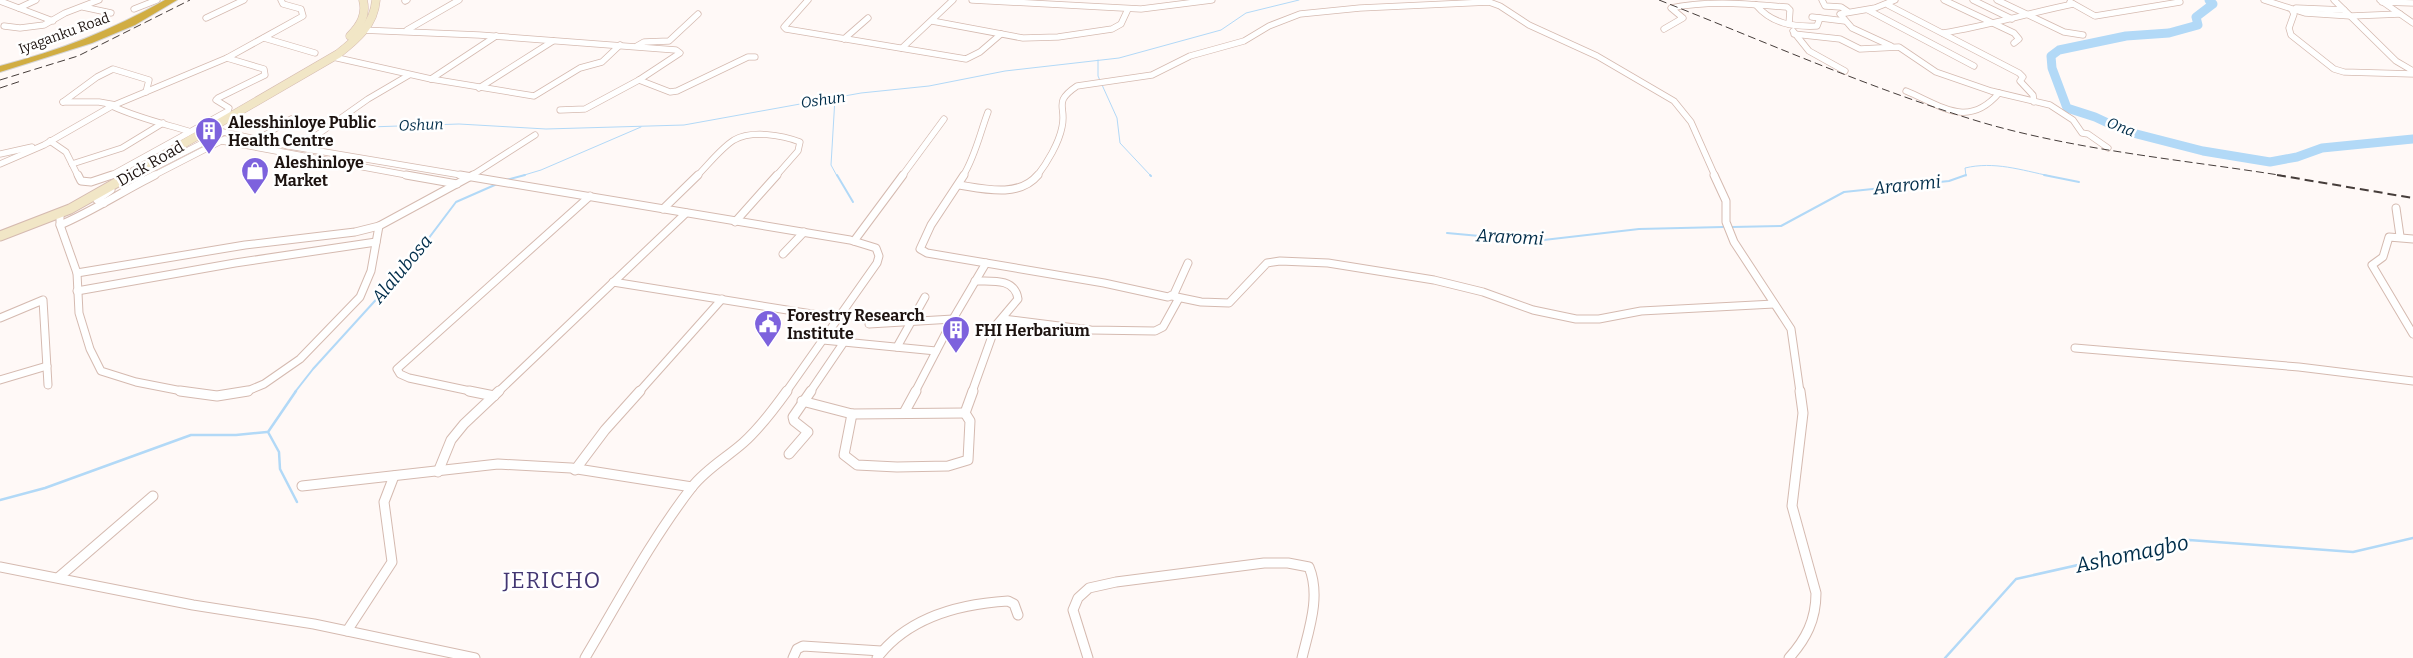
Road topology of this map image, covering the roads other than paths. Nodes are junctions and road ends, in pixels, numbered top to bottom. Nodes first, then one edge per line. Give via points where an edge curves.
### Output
1 (0, 0) edge
2 (36, 0) edge
3 (96, 0) edge
4 (244, 0) edge
5 (281, 0) edge
6 (363, 0) edge
7 (376, 0) edge
8 (459, 0) edge
9 (808, 0) edge
10 (952, 0) edge
11 (972, 0) edge
12 (992, 0) edge
13 (1212, 0) edge
14 (1780, 0) edge
15 (1822, 0) edge
16 (1895, 0) edge
17 (1944, 0) edge
18 (1972, 0) edge
19 (1998, 0) edge
20 (2066, 0) edge
21 (2264, 0) edge
22 (2334, 0) edge
23 (165, 1) edge
24 (2381, 1) edge
25 (1185, 2) edge
26 (1738, 2) edge
27 (2180, 2) dead end
28 (1082, 3) edge
29 (2413, 3) edge
30 (2073, 4) junction
31 (1756, 5) junction
32 (1888, 5) junction
33 (83, 6) junction
34 (1782, 7) junction
35 (19, 8) junction
36 (1128, 9) junction
37 (2289, 9) junction
38 (134, 10) dead end
39 (1868, 10) junction
40 (2344, 10) junction
41 (1847, 11) junction
42 (111, 14) dead end
43 (698, 14) dead end
44 (2026, 14) junction
45 (2400, 14) junction
46 (2351, 16) junction
47 (1812, 17) dead end
48 (206, 18) dead end
49 (868, 18) dead end
50 (1820, 18) junction
51 (2012, 19) junction
52 (53, 21) junction
53 (932, 21) junction
54 (1845, 21) junction
55 (2413, 23) edge
56 (1790, 24) junction
57 (1995, 24) junction
58 (4, 26) dead end
59 (1664, 29) dead end
60 (360, 30) junction
61 (406, 30) junction
62 (1001, 34) junction
63 (1794, 34) junction
64 (1943, 34) junction
65 (2083, 35) dead end
66 (496, 36) junction
67 (264, 38) junction
68 (844, 39) junction
69 (553, 41) junction
70 (2014, 44) dead end
71 (620, 46) junction
72 (1892, 46) junction
73 (636, 47) junction
74 (902, 48) junction
75 (315, 53) dead end
76 (334, 57) junction
77 (755, 57) dead end
78 (227, 58) junction
79 (1974, 66) dead end
80 (0, 69) edge
81 (1845, 71) dead end
82 (2413, 72) edge
83 (409, 75) junction
84 (431, 79) junction
85 (639, 80) junction
86 (479, 88) junction
87 (1906, 91) dead end
88 (146, 92) junction
89 (1999, 93) junction
90 (2034, 102) junction
91 (114, 106) junction
92 (560, 110) dead end
93 (988, 112) dead end
94 (291, 118) dead end
95 (944, 119) dead end
96 (163, 123) junction
97 (209, 129) junction
98 (188, 131) junction
99 (535, 135) dead end
100 (222, 137) junction
101 (256, 140) junction
102 (47, 143) junction
103 (200, 146) junction
104 (300, 147) junction
105 (2108, 148) dead end
106 (0, 154) edge
107 (155, 155) junction
108 (0, 164) edge
109 (72, 164) junction
110 (470, 176) junction
111 (457, 184) junction
112 (959, 185) junction
113 (590, 196) junction
114 (104, 203) junction
115 (2396, 208) dead end
116 (663, 209) junction
117 (686, 213) junction
118 (60, 214) junction
119 (736, 222) junction
120 (60, 225) junction
121 (379, 226) junction
122 (0, 230) edge
123 (804, 232) junction
124 (0, 236) edge
125 (2400, 236) junction
126 (2413, 239) edge
127 (854, 241) junction
128 (376, 242) junction
129 (783, 254) dead end
130 (986, 263) junction
131 (1188, 263) dead end
132 (77, 273) junction
133 (975, 281) junction
134 (613, 282) junction
135 (77, 291) junction
136 (925, 297) dead end
137 (1176, 297) junction
138 (722, 299) junction
139 (1774, 304) junction
140 (0, 318) edge
141 (838, 318) junction
142 (953, 319) junction
143 (1003, 319) junction
144 (912, 322) junction
145 (869, 324) dead end
146 (2413, 334) edge
147 (823, 340) junction
148 (844, 342) junction
149 (897, 347) junction
150 (2075, 348) dead end
151 (936, 351) junction
152 (47, 366) junction
153 (0, 380) edge
154 (2413, 380) edge
155 (48, 385) dead end
156 (494, 396) junction
157 (802, 401) junction
158 (965, 412) junction
159 (852, 414) junction
160 (904, 414) junction
161 (789, 454) dead end
162 (575, 470) junction
163 (438, 472) junction
164 (394, 476) junction
165 (302, 486) dead end
166 (692, 488) junction
167 (153, 496) dead end
168 (0, 567) edge
169 (59, 577) junction
170 (1018, 615) dead end
171 (347, 631) junction
172 (879, 655) edge
173 (474, 658) edge
174 (585, 658) edge
175 (793, 658) edge
176 (1088, 658) edge
177 (1302, 658) edge
178 (1789, 658) edge

1 - 35 street
2 - 35 street
3 - 33 street
4 - 48 street
5 - 67 street via 283,4 301,9 303,16
6 - 60 main road, Dick Road via 366,7
7 - 60 main road, Dick Road via 375,13
8 - 61 street
9 - 68 street via 784,27
10 - 53 street
11 - 12 street
12 - 28 street
13 - 25 street
14 - 34 street
15 - 41 street via 1825,6 1841,7
16 - 32 street
17 - 57 street
18 - 51 street
19 - 44 street
20 - 30 street
21 - 37 street
22 - 40 street
23 - 38 street
23 - 80 highway, Iyaganku Road via 120,28 82,44
24 - 29 street
24 - 45 street
25 - 36 street via 1155,9
26 - 31 street
26 - 59 street via 1673,6 1670,8 1683,18
27 - 30 street via 2095,16
28 - 36 street
30 - 44 street
31 - 34 street
31 - 56 street via 1767,18
32 - 39 street
32 - 64 street
33 - 42 street
33 - 52 street
34 - 56 street via 1790,10
35 - 52 street
36 - 62 street via 1119,26 1102,32 1030,38
37 - 40 street
37 - 46 street
37 - 82 street via 2294,14 2289,28 2291,35 2334,69 2344,72
39 - 41 street
39 - 79 street
40 - 46 street
41 - 54 street via 1840,14
43 - 73 street via 669,41 644,42
44 - 51 street
44 - 65 street via 2064,32
45 - 46 street
45 - 55 street
46 - 82 street via 2396,61
47 - 50 street
49 - 68 street
50 - 54 street
50 - 56 street via 1817,26
51 - 57 street
52 - 58 street via 28,28
53 - 62 street
53 - 74 street
54 - 72 street via 1852,28
56 - 63 street
57 - 64 street
57 - 70 street via 2018,36
60 - 61 street
60 - 76 main road, Dick Road
60 - 107 main road, Dick Road via 330,54
61 - 66 street
62 - 74 street via 969,59
63 - 72 street via 1840,39 1860,49
63 - 81 street via 1815,55
64 - 90 street via 2020,73 2023,77 2020,81 2033,95
66 - 69 street
66 - 84 street
67 - 75 street
67 - 78 street
68 - 74 street
69 - 71 street
69 - 86 street
71 - 73 street
71 - 86 street via 602,62 580,68 537,95
72 - 89 street via 1901,48 1932,70
73 - 85 street via 680,53
76 - 83 street
76 - 97 main road, Dick Road
77 - 85 street via 748,57 677,91 670,92
78 - 88 street
78 - 98 street via 264,69 265,75 218,98 216,100 229,108 228,111
83 - 84 street
83 - 104 street via 368,99
84 - 86 street
85 - 92 street via 582,110
87 - 89 street via 1955,112 1976,111
88 - 91 street
88 - 91 street via 149,80 113,69 63,102 99,102
89 - 90 street
90 - 105 street via 2050,104 2073,120 2082,133
91 - 96 street via 142,119
91 - 102 street
93 - 112 street via 972,162
94 - 101 street
95 - 127 street
96 - 98 street
96 - 109 street via 122,148
97 - 100 street
97 - 107 main road, Dick Road
98 - 109 street via 96,181 81,181
99 - 110 street
100 - 101 street via 230,135
100 - 103 street
100 - 111 street
100 - 114 street
101 - 104 street
102 - 106 street
102 - 108 street
102 - 109 street via 66,152
103 - 107 street via 188,144
103 - 114 street via 97,200
104 - 110 street
107 - 118 main road, Dick Road
107 - 122 main road, Dick Road via 59,208
110 - 111 street
110 - 113 street
111 - 121 street
112 - 130 street via 920,249
112 - 139 street via 1009,191 1032,182 1046,165 1063,124 1062,98 1077,86 1152,75 1190,56 1240,43 1260,30 1300,14 1489,2 1649,85 1684,111 1726,201 1728,230
113 - 116 street
113 - 156 street via 397,369 409,378
114 - 120 street
115 - 125 street
116 - 117 street
116 - 119 street via 734,140 777,136 800,142 798,150
117 - 119 street
117 - 134 street
118 - 120 street
118 - 124 main road, Dick Road
119 - 123 street
120 - 132 street
121 - 128 street
121 - 132 street
123 - 127 street
123 - 129 street
125 - 126 street
125 - 146 street via 2389,237 2383,257 2372,265
127 - 141 street via 876,248 878,259
128 - 135 street
128 - 135 street via 368,284 360,297 291,367 274,379 238,394 204,395 141,383 101,371 90,350 79,313
130 - 133 street
130 - 137 street
131 - 137 street
132 - 135 street
133 - 142 street
133 - 143 street via 1006,283 1017,289 1018,299
134 - 138 street
134 - 156 street
136 - 144 street
137 - 139 street via 1209,304 1231,303 1267,262 1280,261 1328,263 1434,280 1483,292 1533,310 1576,319
137 - 143 street via 1164,327 1155,331 1091,330
138 - 141 street
138 - 162 street via 611,423
139 - 178 street via 1791,329 1802,397 1802,428 1792,506 1817,606 1805,642
140 - 152 street via 43,300
141 - 147 street
142 - 144 street
142 - 151 street
143 - 158 street via 996,325
144 - 145 street
144 - 149 street
147 - 148 street
147 - 166 street via 758,429 706,472
148 - 149 street
148 - 157 street
149 - 151 street
150 - 154 street via 2299,366
151 - 160 street
152 - 153 street
152 - 155 street
156 - 163 street via 457,432 447,447
157 - 159 street
157 - 161 street via 793,417 808,432
158 - 159 street via 970,420 968,460 933,468 850,462 844,455
158 - 160 street
159 - 160 street
162 - 163 street via 512,464
162 - 166 street
163 - 164 street
164 - 165 street
164 - 171 street via 384,502 392,562
166 - 174 street via 654,542
167 - 169 street
168 - 169 street
169 - 171 street via 193,605
170 - 172 street via 1014,604 1008,601 957,609 924,619 897,636
171 - 173 street
172 - 175 street via 804,646 797,649
176 - 177 street via 1073,610 1078,598 1089,588 1264,562 1309,567 1312,573 1315,590

